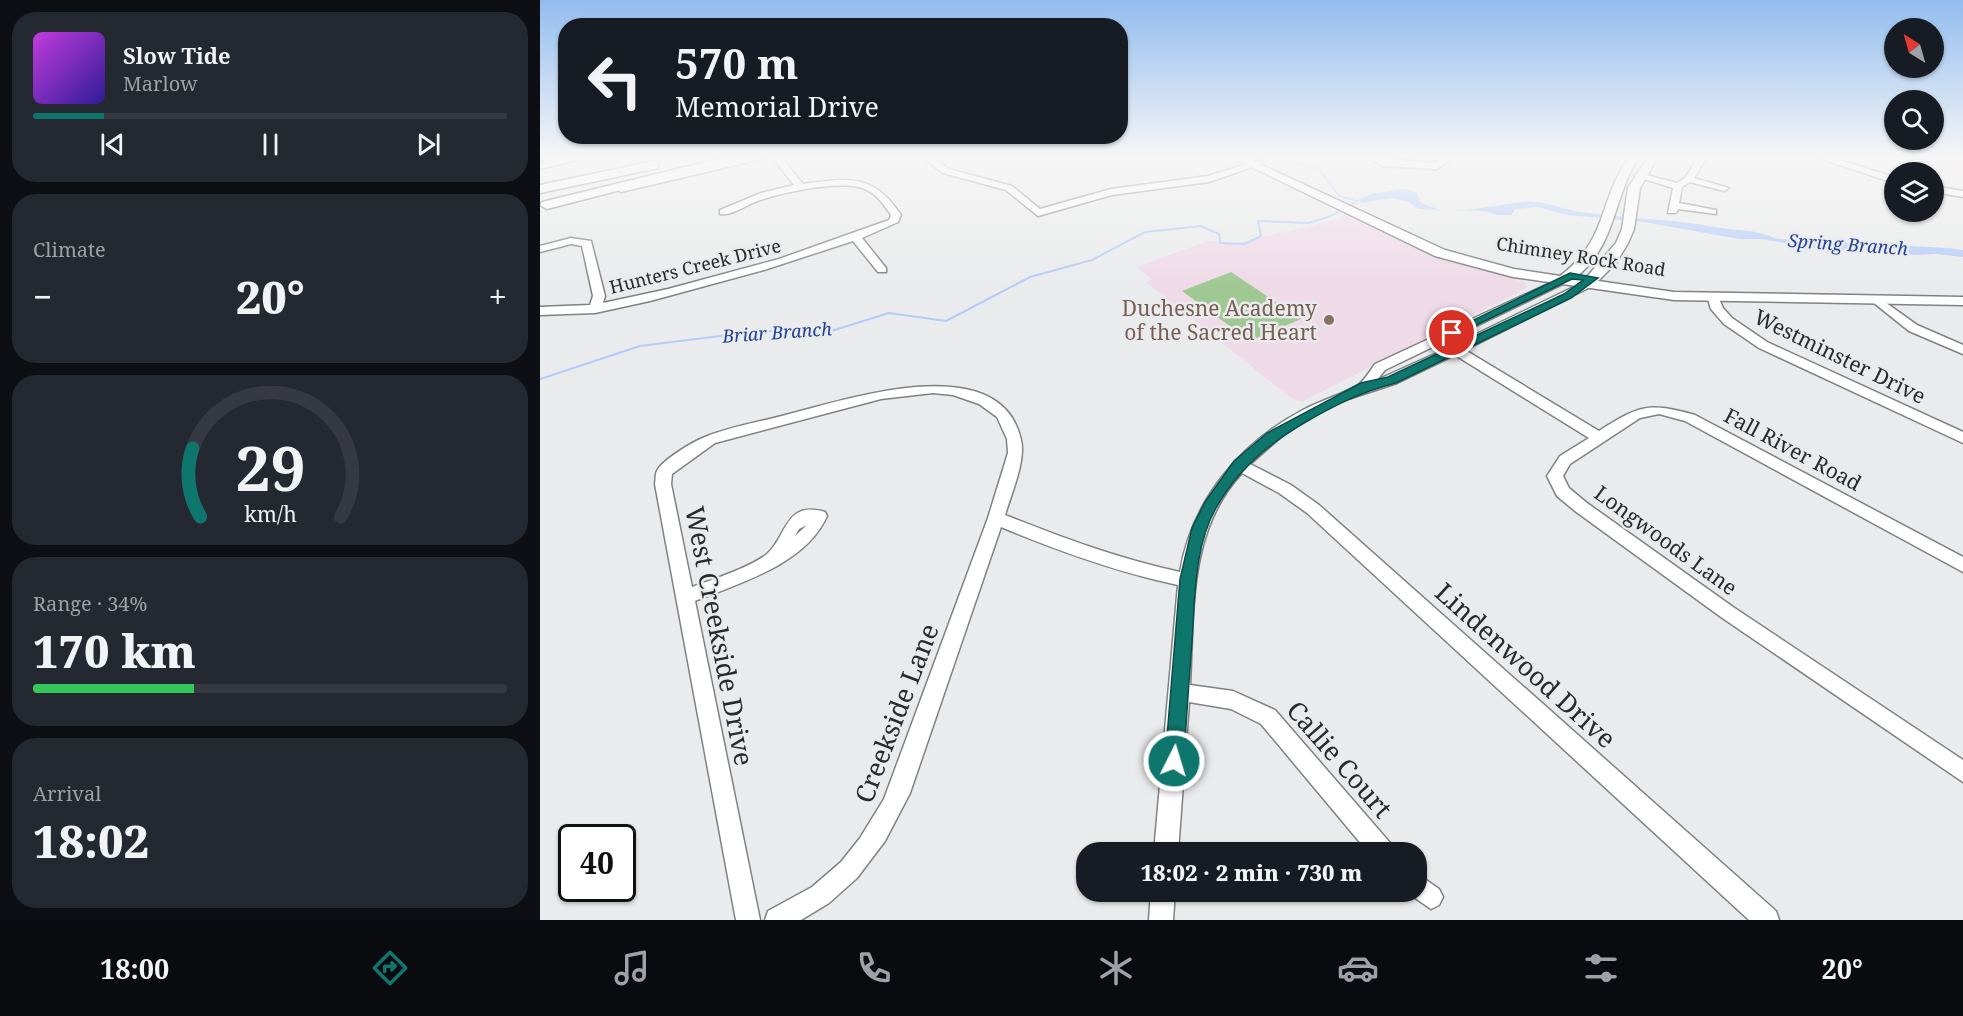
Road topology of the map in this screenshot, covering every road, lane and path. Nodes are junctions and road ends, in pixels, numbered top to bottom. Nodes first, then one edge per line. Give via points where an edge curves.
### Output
1 (746, 200) edge
2 (880, 200) edge
3 (1023, 200) edge
4 (1083, 200) edge
5 (1332, 200) edge
6 (1614, 200) edge
7 (1633, 200) edge
8 (1675, 200) edge
9 (724, 212) dead end
10 (1712, 212) dead end
11 (855, 238) junction
12 (540, 249) edge
13 (882, 270) dead end
14 (1567, 278) junction
15 (1590, 281) junction
16 (1713, 296) junction
17 (1878, 301) junction
18 (1963, 301) edge
19 (595, 309) junction
20 (540, 311) edge
21 (1438, 339) junction
22 (1456, 349) junction
23 (1963, 350) edge
24 (1365, 386) junction
25 (765, 425) joint
26 (1598, 437) junction
27 (1963, 438) edge
28 (1239, 465) junction
29 (996, 518) junction
30 (776, 555) dead end
31 (1963, 564) edge
32 (1188, 579) junction
33 (685, 597) junction
34 (1180, 692) junction
35 (1963, 772) edge
36 (1167, 842) edge
37 (1374, 842) edge
38 (1162, 902) edge
39 (748, 920) edge
40 (777, 920) edge
41 (1161, 920) edge
42 (1767, 920) edge

1 - 9 street
2 - 11 street, Hunters Creek Drive via 896,215 893,222
3 - 4 street via 1038,213
5 - 14 main road, Chimney Rock Road via 1413,237 1494,263
6 - 14 main road via 1597,249
7 - 15 main road via 1628,229 1611,260
8 - 10 street via 1673,208
11 - 13 street
11 - 19 street, Hunters Creek Drive via 624,305
12 - 19 street via 571,242 587,243 599,296
14 - 15 main road, Chimney Rock Road
14 - 21 street
15 - 16 main road, Chimney Rock Road via 1674,296
15 - 22 street
16 - 17 main road, Chimney Rock Road
16 - 27 street, Westminster Drive via 1717,309 1728,321 1763,345
17 - 18 main road, Chimney Rock Road
17 - 23 street via 1913,328
19 - 20 street, Hunters Creek Drive
21 - 22 street
21 - 24 street via 1380,367
22 - 24 street via 1392,380
22 - 26 street
24 - 28 street via 1272,436
25 - 29 street, Creekside Lane via 905,391 955,391 977,398 1003,415 1014,440 1015,453
25 - 33 street, West Creekside Drive via 694,447 664,472
26 - 31 street, Fall River Road via 1636,414 1649,411 1667,411 1690,418
26 - 35 street, Longwoods Lane via 1565,460 1555,476 1563,492 1727,612
28 - 32 street via 1210,505 1200,528
28 - 42 street, Lindenwood Drive via 1313,509
29 - 32 street via 1083,553 1139,570
29 - 40 street, Creekside Lane via 899,794 884,823 862,856 825,891
30 - 33 street via 729,580
32 - 34 street
33 - 39 street, West Creekside Drive
34 - 36 street
34 - 37 street, Callie Court via 1233,700 1268,717
38 - 41 street

